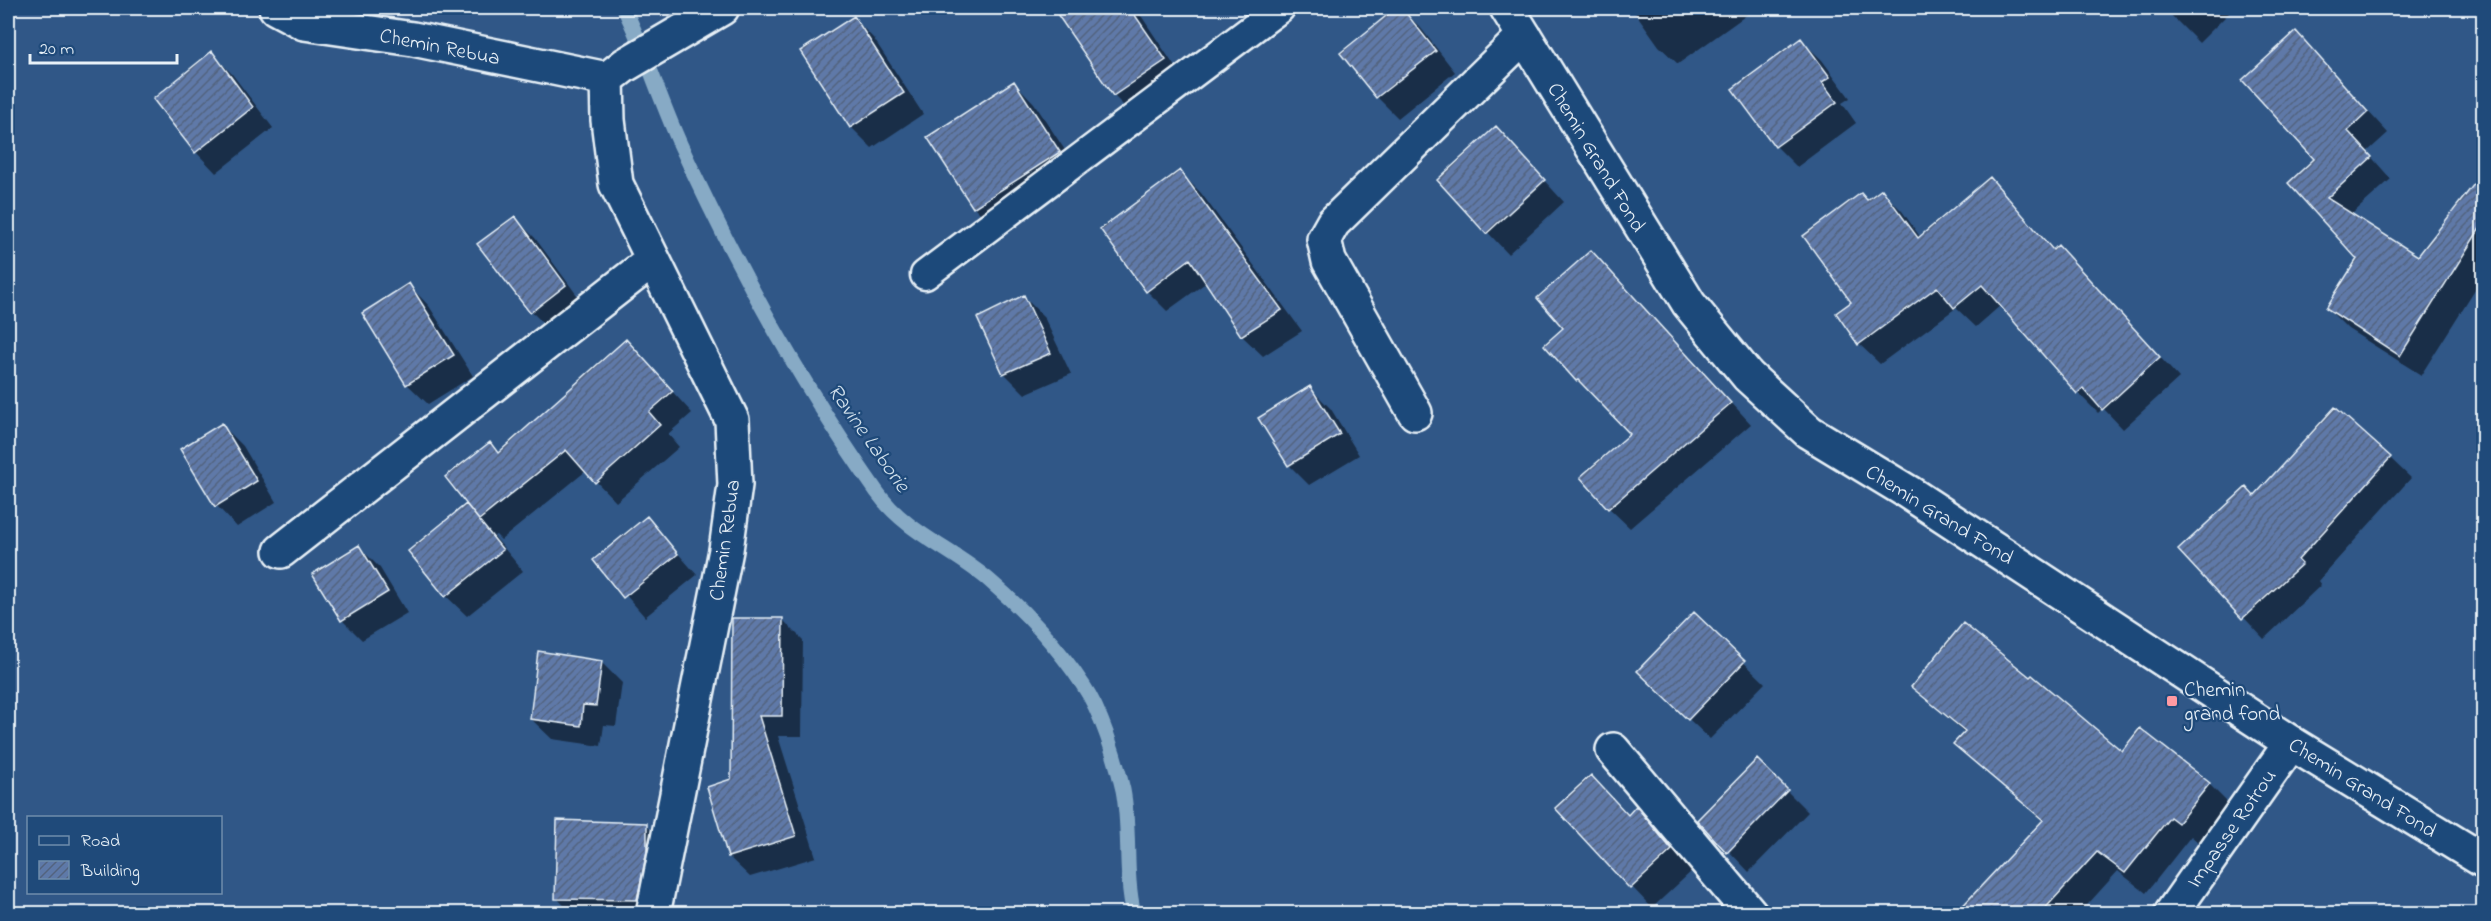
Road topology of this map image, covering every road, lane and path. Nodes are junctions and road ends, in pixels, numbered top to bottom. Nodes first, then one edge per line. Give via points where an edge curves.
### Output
1 (276, 8) edge
2 (1280, 8) edge
3 (1507, 8) edge
4 (709, 16) edge
5 (1524, 36) junction
6 (616, 72) junction
7 (653, 260) junction
8 (925, 275) dead end
9 (1415, 413) dead end
10 (280, 551) dead end
11 (2291, 743) junction
12 (1613, 750) dead end
13 (2484, 861) edge
14 (653, 914) edge
15 (1751, 914) edge
16 (2171, 914) edge

1 - 6 street, Chemin Rebua via 304,23
2 - 8 lane
3 - 5 street, Chemin Grand Fond
4 - 6 street
5 - 9 street via 1333,222 1324,239 1329,261
5 - 11 street, Chemin Grand Fond via 1689,304 1748,376 1809,432 1908,492
6 - 7 street, Chemin Rebua via 608,120 616,184
7 - 10 street
7 - 14 street, Chemin Rebua via 732,420 735,485 726,550
11 - 13 street, Chemin Grand Fond
11 - 16 street, Impasse Rotrou
12 - 15 street

